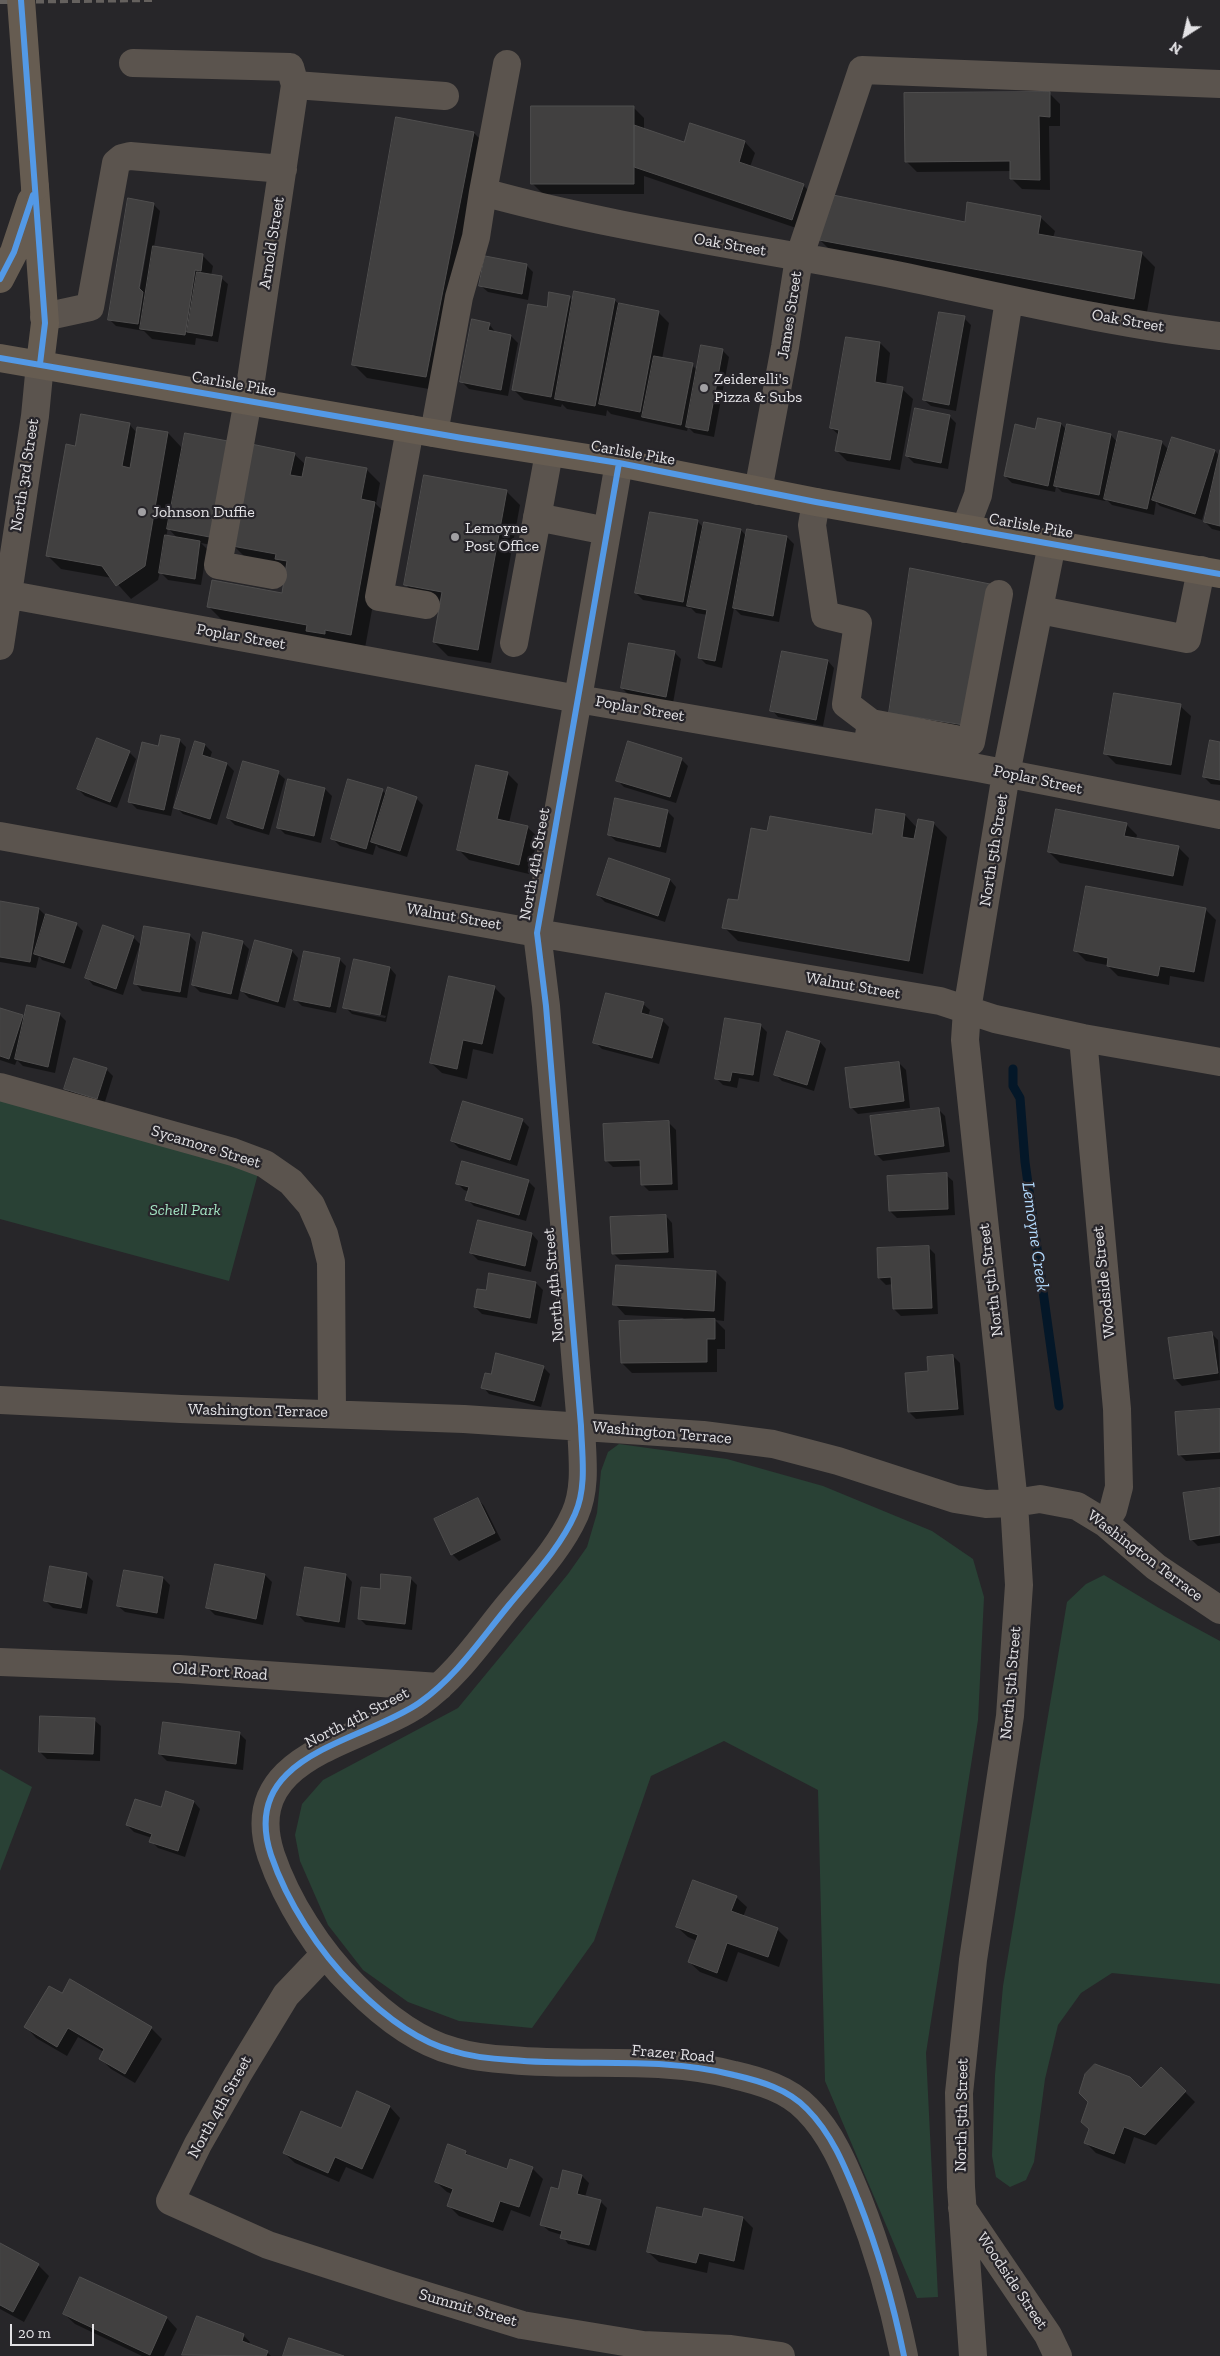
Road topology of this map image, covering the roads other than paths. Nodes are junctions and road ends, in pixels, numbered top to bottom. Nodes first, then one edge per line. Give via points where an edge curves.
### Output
1 (21, 0) edge
2 (133, 63) dead end
3 (507, 64) dead end
4 (1216, 83) edge
5 (296, 85) junction
6 (445, 96) dead end
7 (283, 169) junction
8 (35, 187) junction
9 (483, 192) junction
10 (799, 258) junction
11 (0, 279) edge
12 (1009, 300) junction
13 (44, 318) junction
14 (1220, 336) edge
15 (0, 358) edge
16 (40, 364) junction
17 (248, 400) junction
18 (422, 431) junction
19 (549, 453) junction
20 (619, 463) junction
21 (758, 491) junction
22 (816, 502) junction
23 (537, 517) junction
24 (965, 528) junction
25 (607, 531) junction
26 (1052, 544) junction
27 (7, 547) edge
28 (1210, 572) edge
29 (273, 575) dead end
30 (3, 593) edge
31 (999, 594) dead end
32 (426, 605) dead end
33 (1040, 610) junction
34 (514, 643) dead end
35 (0, 646) edge
36 (578, 699) junction
37 (869, 736) junction
38 (935, 748) junction
39 (1006, 774) junction
40 (1220, 816) edge
41 (0, 836) edge
42 (537, 933) junction
43 (967, 1010) junction
44 (1083, 1038) junction
45 (1220, 1062) edge
46 (0, 1087) edge
47 (0, 1400) edge
48 (332, 1413) junction
49 (581, 1426) junction
50 (1014, 1504) junction
51 (1105, 1523) junction
52 (1220, 1610) edge
53 (0, 1662) edge
54 (439, 1687) junction
55 (325, 1954) junction
56 (170, 2201) joint
57 (962, 2208) junction
58 (781, 2356) edge
59 (904, 2356) edge
60 (972, 2356) edge
61 (1058, 2356) edge

1 - 8 main road, bridge
2 - 5 street via 290,67
3 - 9 street
4 - 10 street, James Street via 862,70
5 - 6 street
5 - 7 street, Arnold Street
7 - 13 street via 130,156 122,158 116,163 90,307
7 - 17 street, Arnold Street
8 - 11 main road via 14,252
8 - 13 main road
9 - 10 street, Oak Street via 610,223
9 - 18 street via 476,237
10 - 12 street, Oak Street
10 - 21 street, James Street
12 - 14 street, Oak Street
12 - 24 street via 978,495
13 - 16 main road
15 - 16 main road, Carlisle Pike
16 - 17 main road, Carlisle Pike
16 - 27 street, North 3rd Street via 35,416
17 - 18 main road, Carlisle Pike
17 - 29 street, Arnold Street via 218,565
18 - 19 main road, Carlisle Pike
18 - 32 street via 379,597
19 - 20 main road, Carlisle Pike
19 - 23 street
20 - 21 main road, Carlisle Pike
20 - 25 street, North 4th Street
21 - 22 main road, Carlisle Pike
22 - 24 main road, Carlisle Pike
22 - 37 street via 812,525 825,615 858,623 846,704
23 - 25 street
23 - 34 street
24 - 26 main road, Carlisle Pike
25 - 36 street, North 4th Street
26 - 28 main road, Carlisle Pike
26 - 33 street, North 5th Street
27 - 30 street, North 3rd Street
28 - 33 street via 1187,639
30 - 35 street, North 3rd Street
30 - 36 street, Poplar Street
31 - 38 street via 971,742
33 - 39 street, North 5th Street
36 - 37 street, Poplar Street
36 - 42 street, North 4th Street
37 - 38 street, Poplar Street
38 - 39 street, Poplar Street
39 - 40 street, Poplar Street
39 - 43 street, North 5th Street
41 - 42 street, Walnut Street
42 - 43 street, Walnut Street via 931,999
42 - 49 street, North 4th Street
43 - 44 street
43 - 50 street, North 5th Street via 966,1060
44 - 45 street
44 - 51 street, Woodside Street via 1117,1409 1119,1487 1114,1510
46 - 48 street, Sycamore Street via 232,1152 265,1164 292,1182 311,1205 324,1234 331,1262
47 - 48 street, Washington Terrace via 181,1410
48 - 49 street, Washington Terrace
49 - 50 street, Washington Terrace via 703,1434 773,1444 838,1460 955,1499
49 - 54 street, North 4th Street via 583,1469 581,1497 575,1515 546,1559 449,1679
50 - 51 street, Washington Terrace via 1040,1499 1062,1502 1077,1506
50 - 57 street, North 5th Street via 1019,1585 1010,1716 973,1960 959,2092
51 - 52 street, Washington Terrace via 1156,1567
53 - 54 street, Old Fort Road via 179,1669
54 - 55 street, North 4th Street via 397,1716 313,1753 291,1772 266,1805 270,1854 283,1883
55 - 56 street, North 4th Street via 286,1995 198,2144
55 - 59 street, Frazer Road via 373,2005 402,2027 452,2051 480,2058 548,2063 666,2064 705,2068 759,2081 785,2092 805,2106 826,2130 840,2157 877,2248
56 - 58 street, Summit Street via 268,2245 522,2324 643,2345 732,2349
57 - 60 street, North 5th Street
57 - 61 street, Woodside Street via 1048,2335

